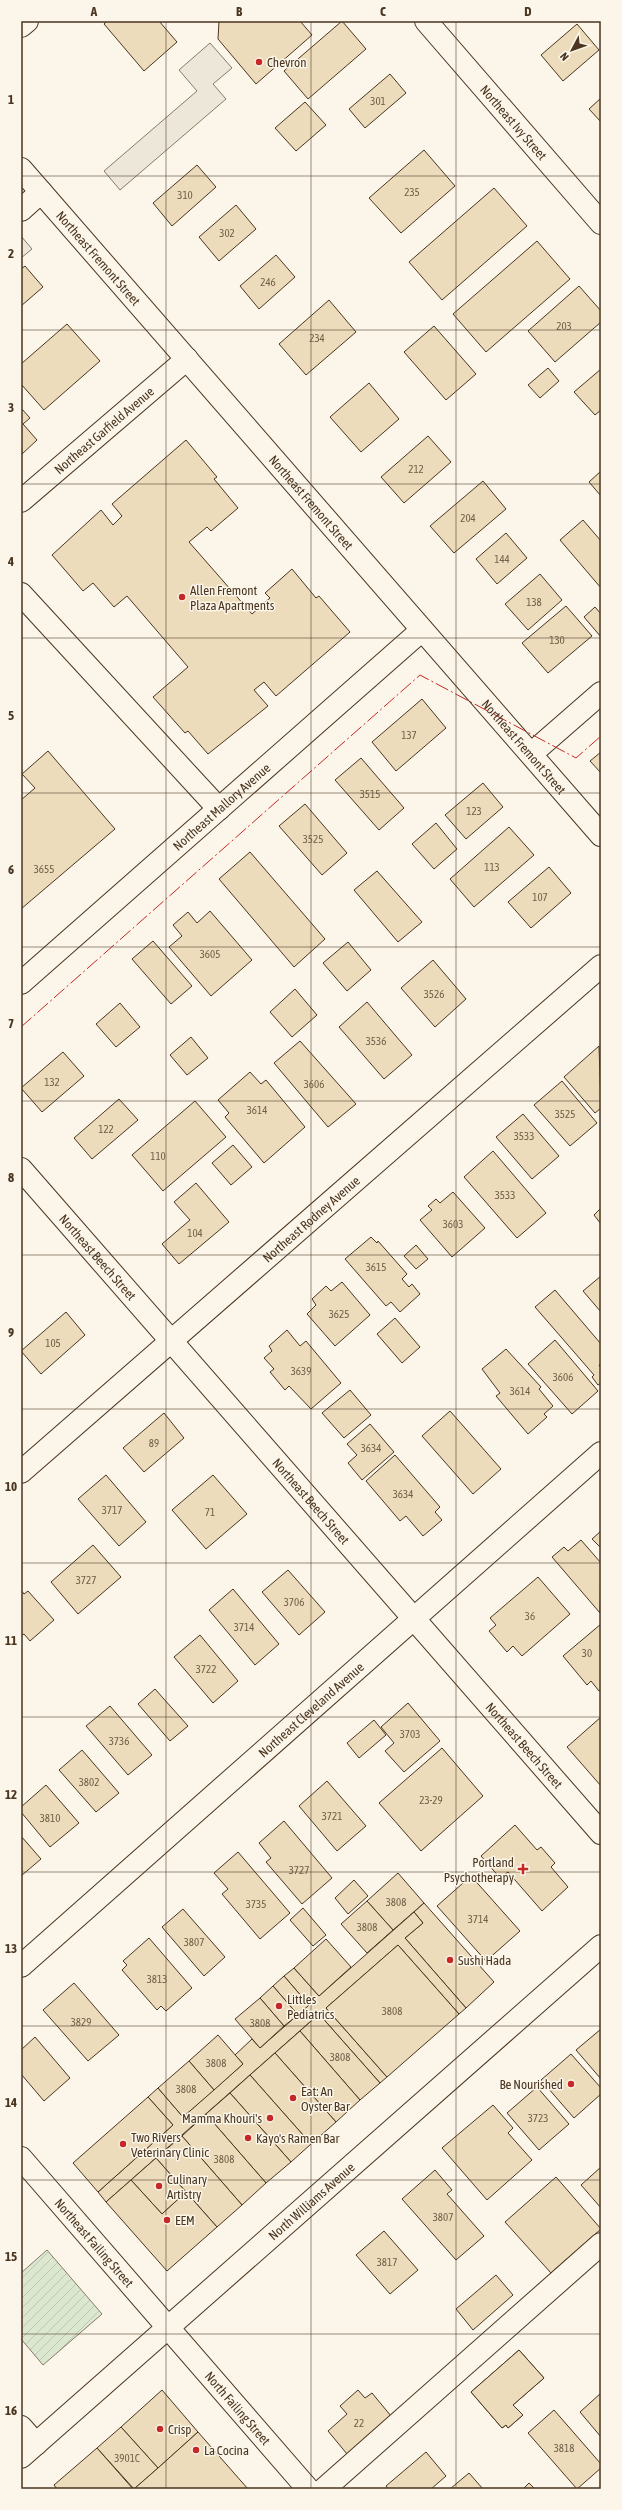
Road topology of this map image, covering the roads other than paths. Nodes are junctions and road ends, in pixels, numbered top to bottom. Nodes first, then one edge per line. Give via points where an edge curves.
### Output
1 (27, 21) edge
2 (426, 21) edge
3 (21, 26) edge
4 (21, 169) edge
5 (41, 192) junction
6 (21, 210) edge
7 (601, 224) edge
8 (187, 359) junction
9 (21, 501) edge
10 (21, 594) edge
11 (422, 630) junction
12 (601, 693) edge
13 (530, 754) junction
14 (219, 809) junction
15 (601, 835) edge
16 (601, 966) edge
17 (21, 983) edge
18 (21, 1169) edge
19 (172, 1341) junction
20 (601, 1453) edge
21 (21, 1472) edge
22 (413, 1619) junction
23 (601, 1833) edge
24 (601, 1946) edge
25 (21, 1966) edge
26 (21, 2158) edge
27 (601, 2244) edge
28 (169, 2326) junction
29 (21, 2427) edge
30 (28, 2450) edge
31 (308, 2489) edge
32 (324, 2489) edge

1 - 3 street
2 - 7 street, Northeast Ivy Street
4 - 5 street, Northeast Fremont Street
5 - 6 street
5 - 8 street, Northeast Fremont Street
8 - 9 street, Northeast Garfield Avenue
8 - 11 street, Northeast Fremont Street
10 - 14 street
11 - 13 street, Northeast Fremont Street
11 - 14 street, Northeast Mallory Avenue
12 - 13 street
13 - 15 street, Northeast Fremont Street
14 - 17 street, Northeast Mallory Avenue
16 - 19 street, Northeast Rodney Avenue
18 - 19 street, Northeast Beech Street
19 - 21 street, Northeast Rodney Avenue
19 - 22 street, Northeast Beech Street
20 - 22 street, Northeast Cleveland Avenue
22 - 23 street, Northeast Beech Street
22 - 25 street, Northeast Cleveland Avenue
24 - 28 street, North Williams Avenue
26 - 28 street, Northeast Failing Street
27 - 32 street
28 - 30 street, North Williams Avenue
28 - 31 street, North Failing Street
29 - 30 street

